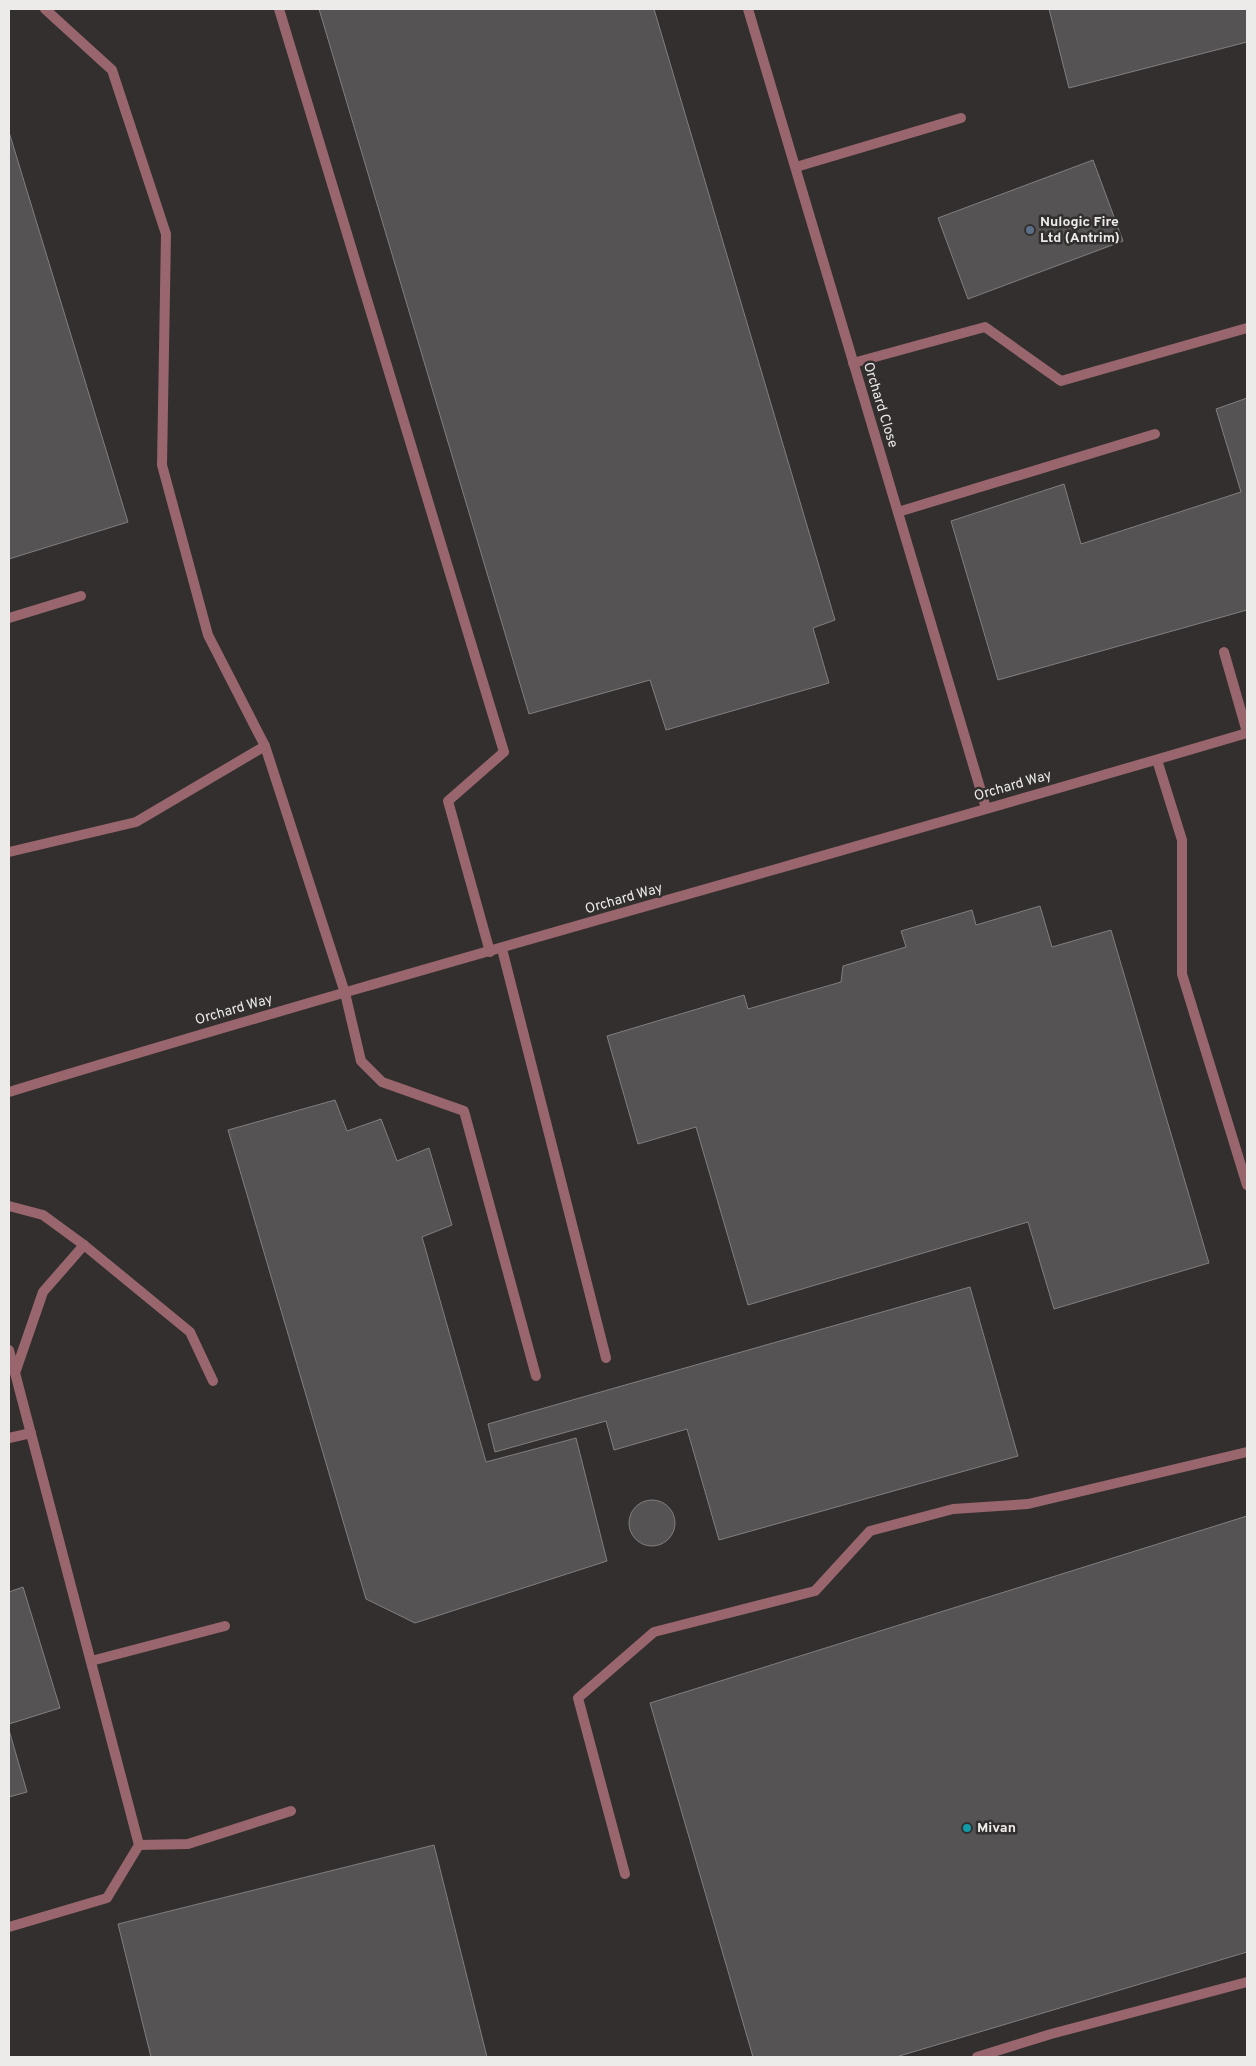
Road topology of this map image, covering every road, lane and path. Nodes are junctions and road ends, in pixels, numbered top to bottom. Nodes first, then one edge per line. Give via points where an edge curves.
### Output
1 (45, 9) edge
2 (279, 9) edge
3 (748, 9) edge
4 (961, 118) dead end
5 (796, 167) junction
6 (1247, 328) edge
7 (853, 363) junction
8 (1155, 434) dead end
9 (898, 512) junction
10 (81, 596) dead end
11 (9, 618) edge
12 (1224, 652) dead end
13 (1247, 733) edge
14 (265, 746) junction
15 (1158, 760) junction
16 (986, 808) junction
17 (9, 852) edge
18 (502, 949) junction
19 (490, 952) junction
20 (345, 993) junction
21 (9, 1092) edge
22 (1247, 1186) edge
23 (9, 1206) edge
24 (84, 1245) junction
25 (9, 1350) edge
26 (606, 1358) dead end
27 (15, 1373) junction
28 (536, 1376) dead end
29 (213, 1381) dead end
30 (31, 1433) junction
31 (9, 1438) edge
32 (1247, 1452) edge
33 (225, 1626) dead end
34 (91, 1661) junction
35 (291, 1811) dead end
36 (139, 1845) junction
37 (625, 1874) dead end
38 (9, 1927) edge
39 (1247, 1982) edge
40 (977, 2057) edge

1 - 14 street via 112,70 166,234 162,465 208,635
2 - 19 street via 504,752 448,801
3 - 5 street, Orchard Close
4 - 5 street
5 - 7 street, Orchard Close
6 - 7 street via 1061,381 985,327
7 - 9 street, Orchard Close
8 - 9 street
9 - 16 street, Orchard Close
10 - 11 street
12 - 13 street
13 - 15 street, Orchard Way
14 - 17 street via 136,822
14 - 20 street
15 - 16 street, Orchard Way
15 - 22 street via 1182,840 1182,974
16 - 18 street, Orchard Way
18 - 19 street, Orchard Way
18 - 26 street
19 - 20 street, Orchard Way
20 - 21 street, Orchard Way
20 - 28 street via 361,1061 382,1082 464,1111
23 - 24 street via 42,1215
24 - 27 street via 43,1292
24 - 29 street via 190,1332
25 - 27 street
27 - 30 street
30 - 31 street
30 - 34 street
32 - 37 street via 1028,1504 953,1509 870,1531 816,1591 654,1632 578,1698
33 - 34 street
34 - 36 street
35 - 36 street via 188,1844
36 - 38 street via 108,1898
39 - 40 street

